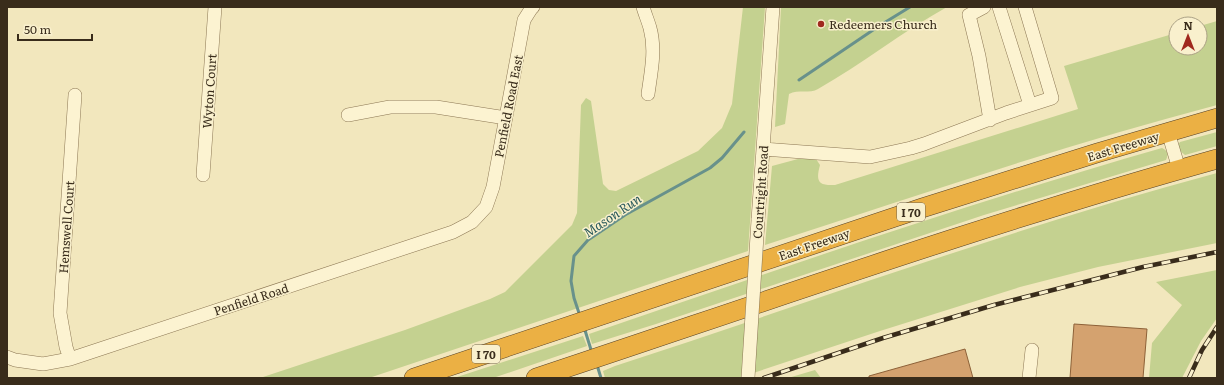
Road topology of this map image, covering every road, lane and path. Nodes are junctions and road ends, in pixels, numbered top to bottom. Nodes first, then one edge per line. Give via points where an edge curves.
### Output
1 (215, 7) edge
2 (643, 7) edge
3 (773, 7) edge
4 (984, 7) edge
5 (999, 7) edge
6 (1025, 7) edge
7 (531, 8) edge
8 (648, 94) dead end
9 (76, 95) dead end
10 (1030, 105) junction
11 (348, 115) dead end
12 (506, 118) junction
13 (1217, 118) edge
14 (990, 120) junction
15 (1168, 132) junction
16 (763, 149) junction
17 (1217, 159) edge
18 (1179, 169) junction
19 (203, 175) dead end
20 (486, 207) joint
21 (1032, 350) dead end
22 (7, 357) edge
23 (70, 359) junction
24 (414, 378) edge
25 (536, 378) edge
26 (748, 378) edge
27 (1029, 378) edge

1 - 19 street, Wyton Court
2 - 8 street via 653,46
3 - 16 street, Courtright Road
4 - 14 street via 969,15 980,56
5 - 10 street
6 - 10 street via 1052,98
7 - 12 street, Penfield Road East via 524,20
9 - 23 street, Hemswell Court via 60,313
10 - 14 street
11 - 12 street via 390,107 436,107
12 - 20 street, Penfield Road East via 493,187
13 - 15 highway, East Freeway / I 70
14 - 16 street via 911,148 870,157
15 - 18 street
15 - 24 highway, East Freeway / I 70 via 900,215
16 - 26 street, Courtright Road, bridge
17 - 18 highway
18 - 25 highway via 1054,206
20 - 23 street, Penfield Road via 472,222 453,232
21 - 27 street
22 - 23 street, Penfield Road via 43,364

